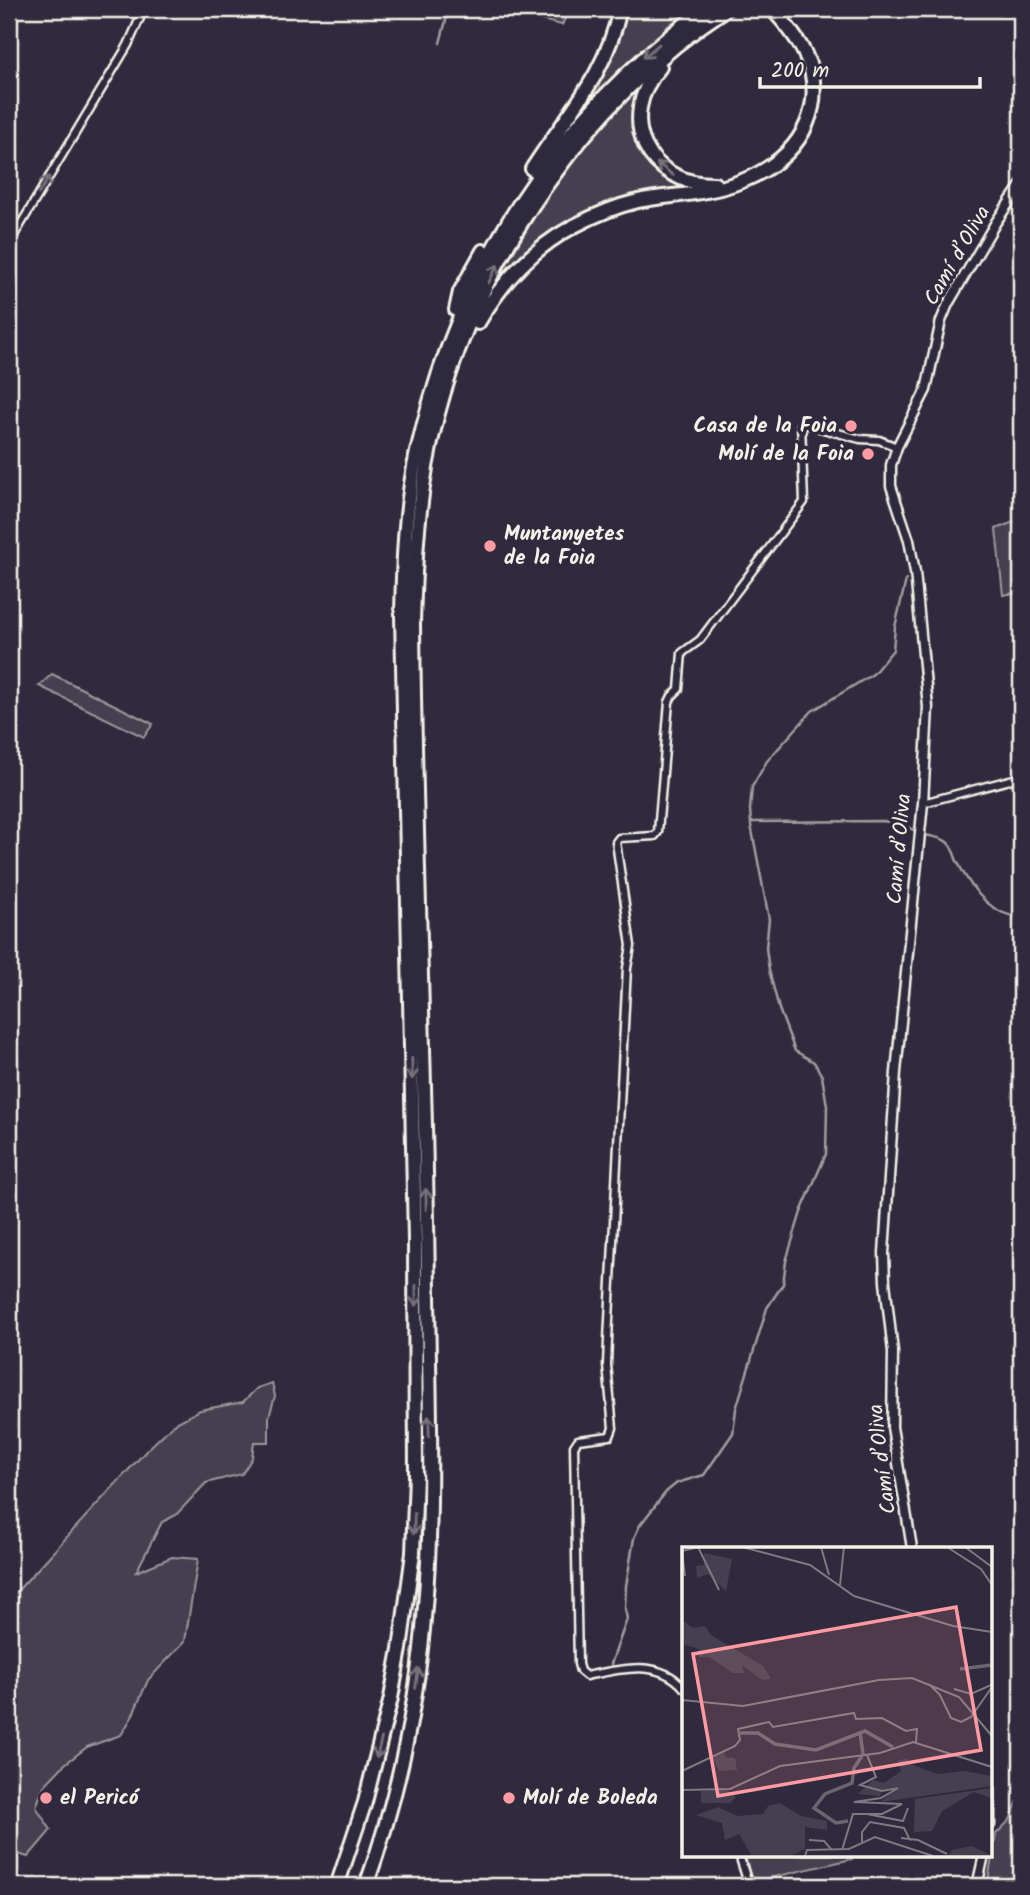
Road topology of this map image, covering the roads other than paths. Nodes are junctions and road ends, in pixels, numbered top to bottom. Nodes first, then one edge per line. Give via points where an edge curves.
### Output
1 (144, 9) edge
2 (620, 9) edge
3 (705, 9) edge
4 (726, 9) edge
5 (774, 10) edge
6 (690, 34) junction
7 (569, 136) junction
8 (729, 184) junction
9 (1021, 186) edge
10 (9, 244) edge
11 (436, 418) junction
12 (897, 447) junction
13 (1021, 777) edge
14 (923, 803) junction
15 (912, 1547) edge
16 (682, 1686) edge
17 (739, 1856) edge
18 (984, 1856) edge
19 (337, 1886) edge
20 (366, 1886) edge
21 (749, 1886) edge
22 (977, 1886) edge

10 -> 1 street via 128,45
2 - 7 highway via 612,41
3 -> 7 highway via 625,74
4 - 6 highway
5 - 8 highway via 808,59 814,87 810,115 798,141 778,162
6 - 7 highway via 609,107
8 -> 6 highway via 692,183 667,172 654,160 639,130 639,106 648,82
11 -> 7 highway via 458,351 494,271 548,183
7 -> 19 highway via 537,168 497,225 460,292 417,453 406,527 404,718 415,1241 413,1553 391,1698 365,1802
8 - 11 highway via 615,209 573,226 534,253 495,296 468,342
9 - 12 street, Camí d’Oliva via 948,304 926,390
20 -> 11 highway via 389,1816 411,1718 428,1562 427,1242 413,623 419,505
12 - 14 street, Camí d’Oliva via 891,486 912,556 927,692
12 - 16 street via 801,424 804,502 701,640 682,653 680,689 668,702 658,832 617,842 631,946 607,1366 613,1428 610,1436 578,1440 574,1446 578,1664 586,1676 653,1669
13 - 14 street
14 - 15 street, Camí d’Oliva via 896,1072 884,1253 893,1352 892,1427
17 - 21 street
18 - 22 street

